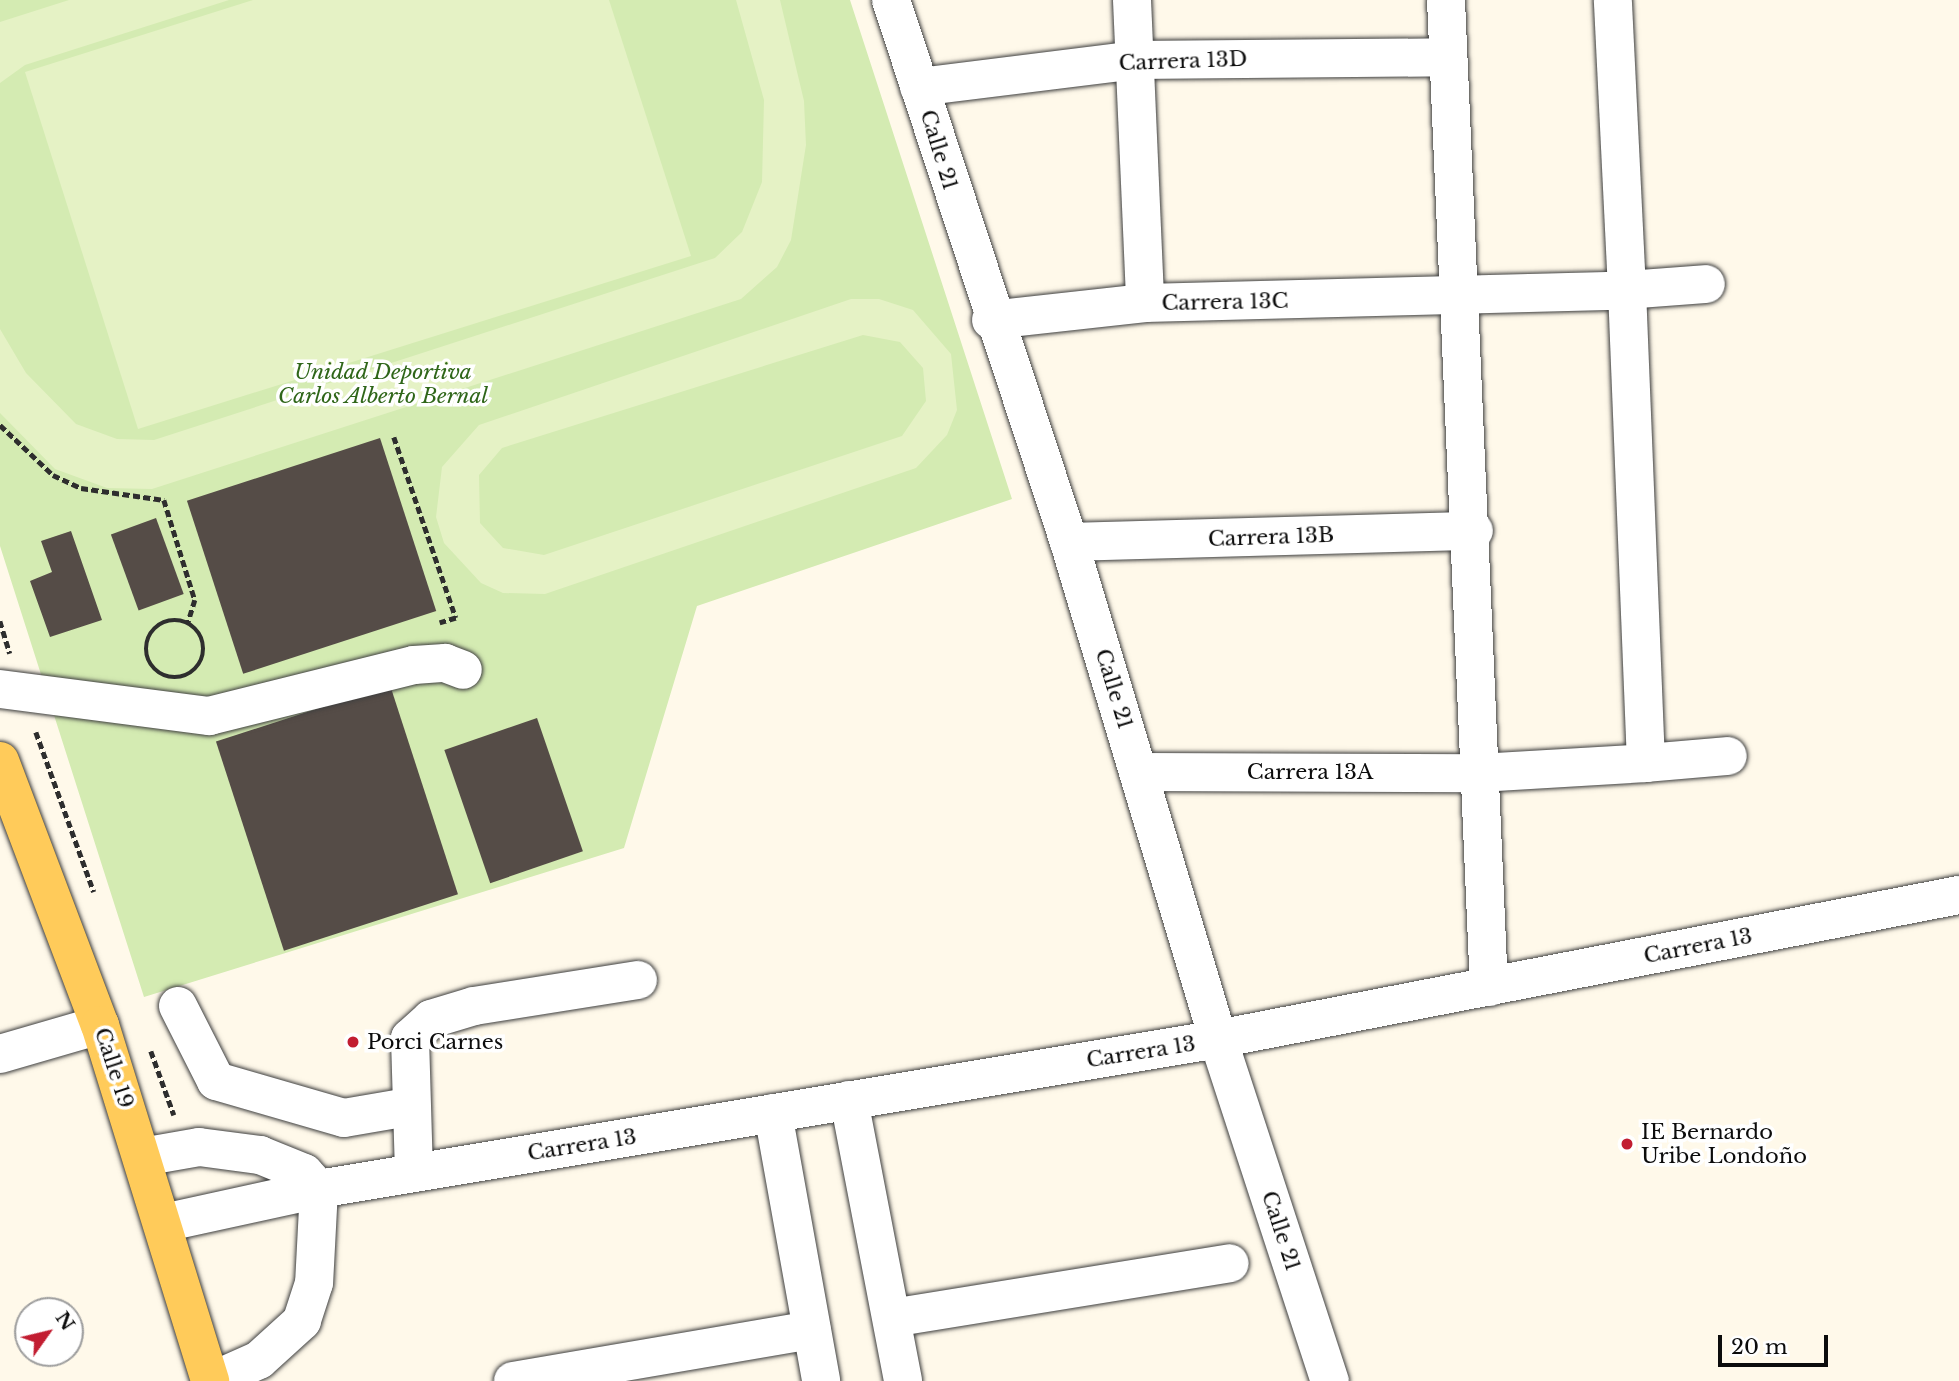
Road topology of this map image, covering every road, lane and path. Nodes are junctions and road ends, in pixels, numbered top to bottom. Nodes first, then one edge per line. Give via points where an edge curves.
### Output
1 (891, 0) edge
2 (1132, 0) edge
3 (1446, 0) edge
4 (1613, 0) edge
5 (1448, 57) junction
6 (1135, 60) junction
7 (919, 87) junction
8 (1706, 284) dead end
9 (1627, 290) junction
10 (1459, 297) junction
11 (1145, 303) junction
12 (991, 320) junction
13 (0, 425) edge
14 (394, 437) dead end
15 (1474, 531) junction
16 (1069, 542) junction
17 (0, 621) edge
18 (188, 623) junction
19 (430, 626) dead end
20 (463, 670) dead end
21 (11, 691) edge
22 (1728, 756) dead end
23 (0, 761) edge
24 (1646, 763) junction
25 (1140, 772) junction
26 (1479, 773) junction
27 (1959, 895) edge
28 (97, 902) dead end
29 (638, 980) dead end
30 (1489, 987) junction
31 (178, 1006) dead end
32 (100, 1025) junction
33 (1218, 1039) junction
34 (149, 1045) dead end
35 (0, 1054) edge
36 (849, 1100) junction
37 (408, 1107) junction
38 (773, 1113) junction
39 (186, 1149) junction
40 (142, 1157) junction
41 (414, 1173) junction
42 (319, 1189) junction
43 (163, 1223) junction
44 (1230, 1263) dead end
45 (892, 1318) junction
46 (812, 1330) junction
47 (211, 1381) edge
48 (513, 1381) edge
49 (821, 1381) edge
50 (902, 1381) edge
51 (1330, 1381) edge

1 - 7 street, Calle 21
2 - 6 street
3 - 5 street
4 - 9 street
5 - 6 street, Carrera 13D
5 - 10 street
6 - 7 street, Carrera 13D
6 - 11 street
7 - 12 street, Calle 21
8 - 9 street, Carrera 13C
9 - 10 street, Carrera 13C
9 - 24 street
10 - 11 street, Carrera 13C
10 - 15 street
11 - 12 street, Carrera 13C
12 - 16 street, Calle 21
13 - 18 path via 53,475 81,488 164,500 195,600
14 - 19 path via 456,618
15 - 16 street, Carrera 13B
15 - 26 street
16 - 25 street, Calle 21
17 - 21 path
18 - 18 path via 163,622 146,641 151,666 165,676 182,677 201,661 201,635
20 - 21 street via 445,663 414,665 209,716
21 - 28 path
22 - 24 street, Carrera 13A
23 - 32 main road, Calle 19
24 - 26 street, Carrera 13A
25 - 26 street, Carrera 13A
25 - 33 street, Calle 21
26 - 30 street
27 - 30 street, Carrera 13
29 - 37 street via 474,1006 431,1019 410,1038
30 - 33 street, Carrera 13
31 - 37 street via 216,1082 344,1118
32 - 35 street
32 - 40 main road, Calle 19
33 - 36 street, Carrera 13
33 - 51 street, Calle 21
34 - 39 path
36 - 38 street, Carrera 13
36 - 45 street
37 - 41 street
38 - 41 street, Carrera 13
38 - 46 street
39 - 40 street
39 - 42 street via 260,1155 304,1173
40 - 43 main road, Calle 19
41 - 42 street, Carrera 13
42 - 43 street, Carrera 13
42 - 47 street via 314,1283 302,1321 259,1360
43 - 47 main road, Calle 19
44 - 45 street
45 - 50 street
46 - 48 street
46 - 49 street

